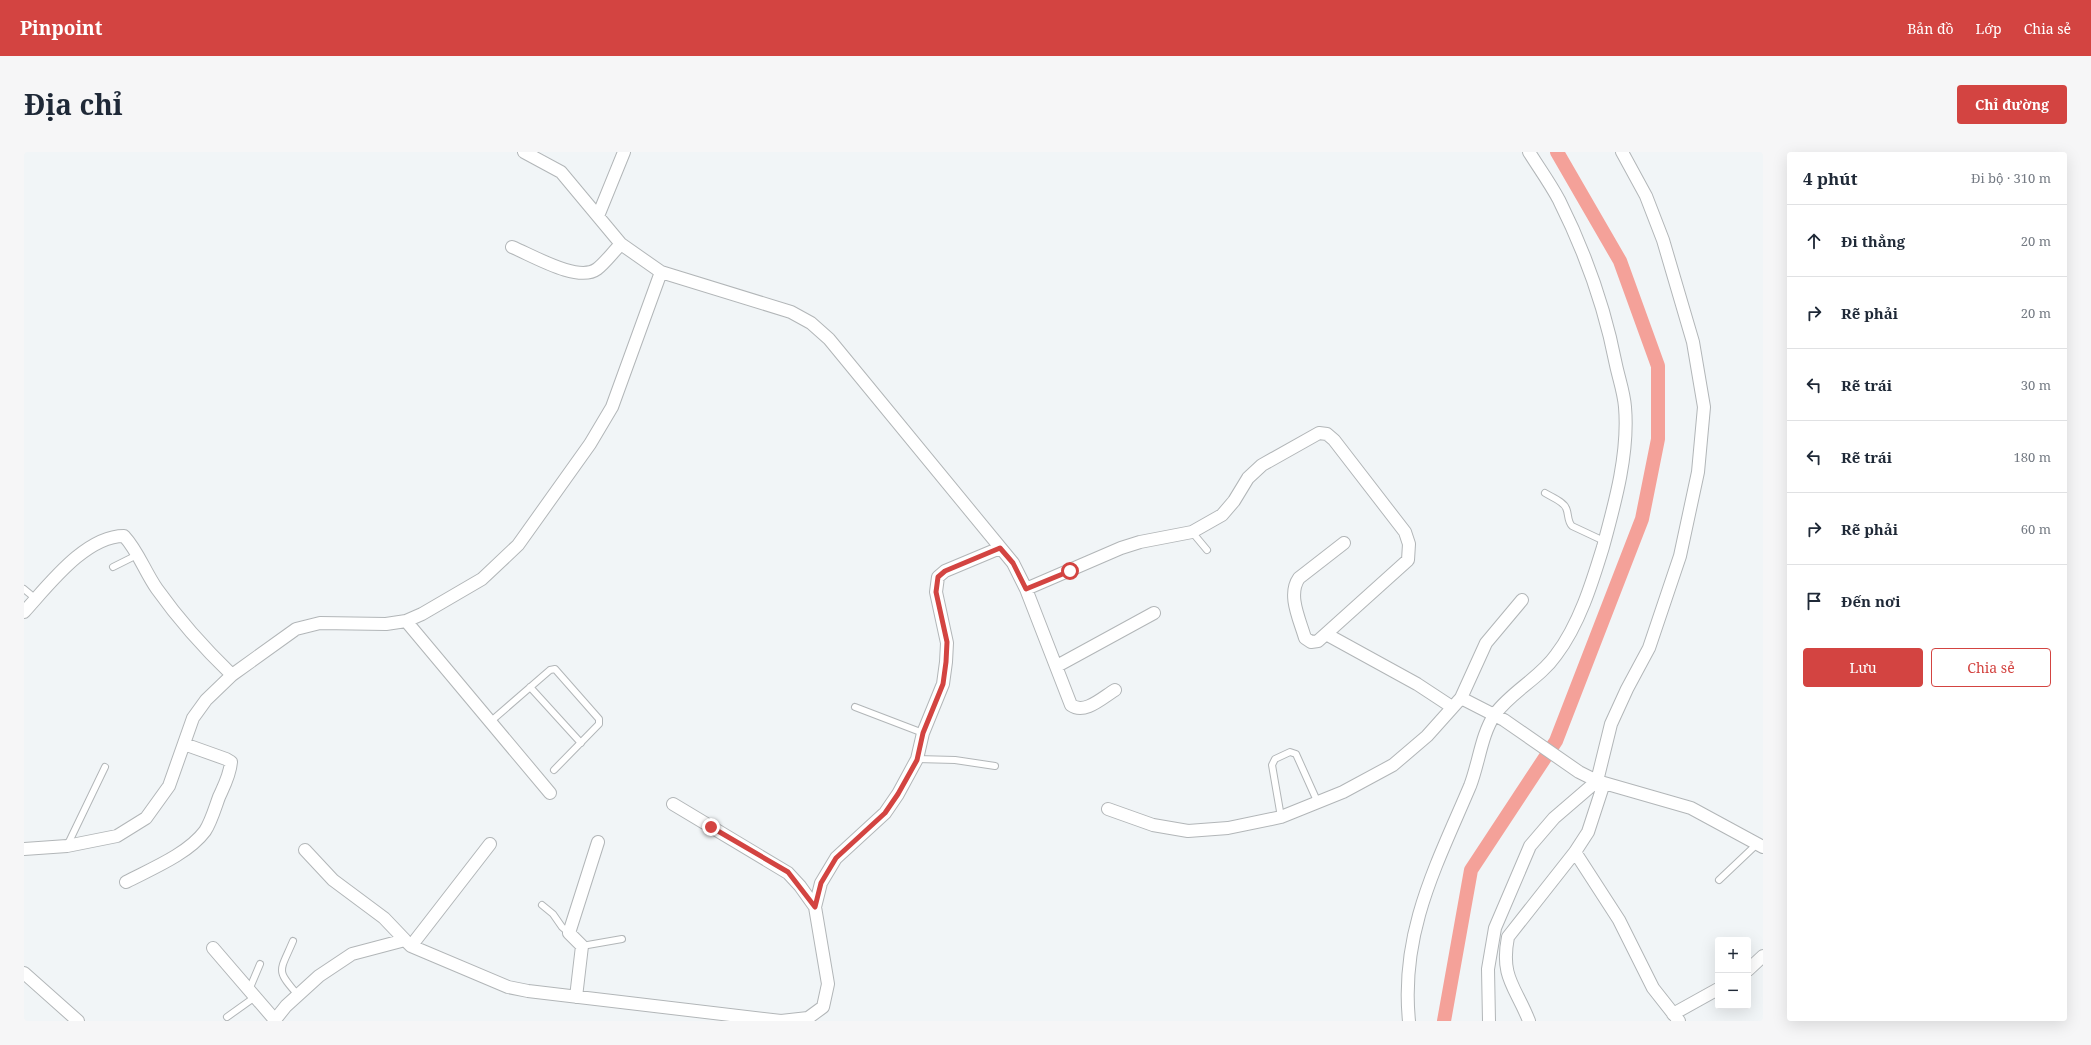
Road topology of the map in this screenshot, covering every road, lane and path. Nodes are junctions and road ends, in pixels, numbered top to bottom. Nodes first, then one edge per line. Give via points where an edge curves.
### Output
1 (524, 152) edge
2 (624, 152) edge
3 (1529, 152) edge
4 (1622, 152) edge
5 (598, 216) junction
6 (620, 244) junction
7 (512, 247) dead end
8 (661, 272) junction
9 (1545, 493) dead end
10 (1192, 532) junction
11 (1604, 541) junction
12 (1344, 543) dead end
13 (1000, 548) junction
14 (1207, 550) dead end
15 (137, 555) junction
16 (113, 567) dead end
17 (1026, 589) junction
18 (24, 590) edge
19 (36, 600) junction
20 (1522, 600) dead end
21 (24, 612) edge
22 (1154, 613) dead end
23 (406, 621) junction
24 (1326, 634) junction
25 (1057, 666) junction
26 (232, 676) junction
27 (530, 687) junction
28 (1115, 690) dead end
29 (1461, 698) junction
30 (855, 707) dead end
31 (1452, 707) junction
32 (1499, 718) junction
33 (490, 722) junction
34 (923, 733) junction
35 (581, 743) junction
36 (184, 744) junction
37 (917, 760) junction
38 (995, 766) dead end
39 (105, 767) dead end
40 (554, 770) dead end
41 (1600, 782) junction
42 (550, 793) dead end
43 (1318, 803) junction
44 (673, 804) dead end
45 (1108, 809) dead end
46 (1280, 817) junction
47 (598, 842) dead end
48 (490, 844) dead end
49 (1760, 845) edge
50 (67, 846) junction
51 (24, 849) edge
52 (305, 850) dead end
53 (1575, 852) junction
54 (1719, 880) dead end
55 (126, 882) dead end
56 (542, 905) dead end
57 (815, 907) junction
58 (569, 933) junction
59 (622, 939) dead end
60 (293, 941) dead end
61 (408, 943) junction
62 (582, 946) junction
63 (213, 948) dead end
64 (1763, 956) edge
65 (260, 964) dead end
66 (1751, 967) edge
67 (24, 973) edge
68 (1715, 991) edge
69 (252, 994) junction
70 (298, 995) junction
71 (576, 997) junction
72 (228, 1017) dead end
73 (1676, 1018) edge
74 (78, 1021) edge
75 (274, 1021) edge
76 (1409, 1021) edge
77 (1489, 1021) edge
78 (1529, 1021) edge

1 - 5 street via 561,172
2 - 5 street
3 - 11 street via 1558,198 1580,244 1612,344 1625,407 1624,451
4 - 41 street via 1646,196 1674,273 1693,342 1704,407 1698,472 1680,556 1649,648 1611,724
5 - 6 street
6 - 7 street via 596,270 584,274 572,273
6 - 8 street
8 - 13 street via 791,312 811,323 829,339
8 - 23 street via 612,407 590,444 518,545 482,579
9 - 11 lane via 1563,504 1568,523
10 - 14 lane
10 - 17 street via 1121,548
10 - 24 street via 1222,515 1248,478 1262,465 1318,433 1327,434 1405,532 1409,544 1408,560
11 - 32 street via 1589,593 1556,656 1515,693
12 - 24 street via 1299,578 1294,585 1293,593 1305,638 1311,642 1318,641
13 - 17 street via 1013,563
13 - 34 street via 945,571 938,577 936,592 947,642 946,662 943,684
15 - 16 lane
15 - 19 street via 124,536 116,536 96,545 72,561
15 - 26 street via 174,612 202,646
17 - 25 street
18 - 19 lane
19 - 21 street
20 - 29 street via 1486,643
22 - 25 street
23 - 26 street via 386,624 320,623 296,629
23 - 33 street
24 - 31 street via 1417,684
25 - 28 street via 1072,705 1077,709 1084,709
26 - 36 street via 206,700 193,718
27 - 33 lane
27 - 35 lane
27 - 35 lane via 550,670 555,669 599,719 599,724
29 - 31 street
29 - 32 street
30 - 34 lane
31 - 43 street via 1427,736 1393,765
32 - 41 street via 1579,772
32 - 76 street via 1485,736 1470,784 1429,880 1417,919 1410,954
33 - 42 street
34 - 37 street
35 - 40 lane
36 - 50 street via 169,786 146,818 118,836
36 - 55 street via 231,762 215,808 205,831 190,846
37 - 38 lane via 955,760
37 - 57 street via 885,813 836,858 821,883
39 - 50 lane
41 - 49 street via 1691,808
41 - 53 street via 1588,832
41 - 77 street via 1554,818 1530,846 1495,928 1488,969
43 - 46 street
43 - 46 lane via 1296,754 1290,752 1274,759 1272,765
44 - 57 street via 788,872
45 - 46 street via 1153,825 1188,831 1228,828
47 - 58 street
48 - 61 street
49 - 54 lane
50 - 51 street
52 - 61 street via 333,880 384,918
53 - 73 street via 1619,920 1653,988
53 - 78 street via 1508,937 1505,954 1508,979
56 - 58 lane
57 - 71 street via 828,984 823,1007 808,1018 781,1021
58 - 62 street
59 - 62 lane
60 - 70 lane via 282,968 282,976
61 - 70 street via 352,954 319,976
61 - 71 street via 508,986
62 - 71 street
63 - 69 street
64 - 66 street
65 - 69 lane
67 - 74 street
68 - 73 street
69 - 72 lane
69 - 75 street
70 - 75 street

